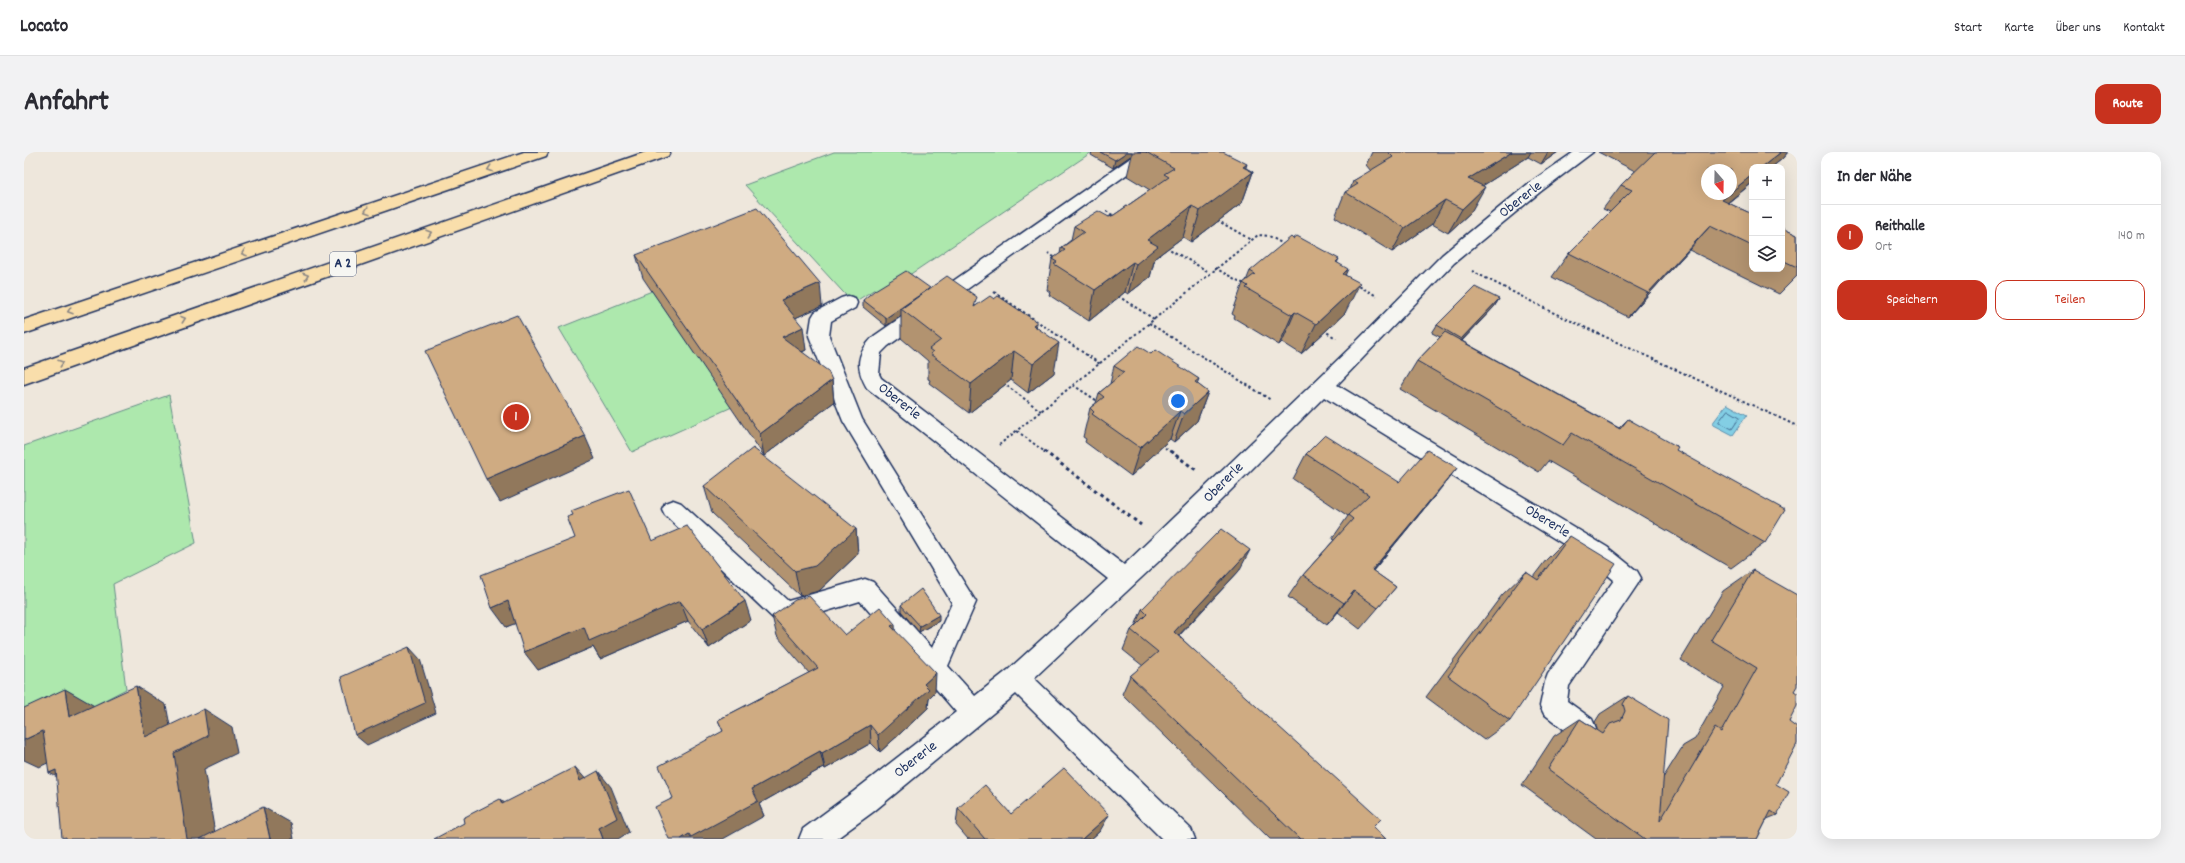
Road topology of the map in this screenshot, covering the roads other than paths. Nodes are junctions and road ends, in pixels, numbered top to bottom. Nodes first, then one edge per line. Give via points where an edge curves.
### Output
1 (540, 152) edge
2 (662, 152) edge
3 (1150, 152) edge
4 (1586, 152) edge
5 (848, 302) dead end
6 (24, 327) edge
7 (24, 376) edge
8 (1322, 386) junction
9 (673, 509) dead end
10 (1125, 579) junction
11 (935, 669) junction
12 (1017, 678) junction
13 (974, 714) junction
14 (1583, 728) edge
15 (813, 839) edge
16 (1181, 839) edge

1 -> 6 highway
7 -> 2 highway, A 2
3 - 10 street, Obererle via 881,341 871,351 869,374 874,383
4 - 8 street, Obererle via 1534,188 1448,259 1360,351
5 - 11 street via 822,317 820,336 853,421 964,602
8 - 10 street, Obererle
8 - 14 street, Obererle via 1599,554 1629,578 1557,682 1554,706
9 - 11 street via 784,613 865,589
10 - 12 street, Obererle
11 - 13 street
12 - 13 street, Obererle
12 - 16 street
13 - 15 street, Obererle

